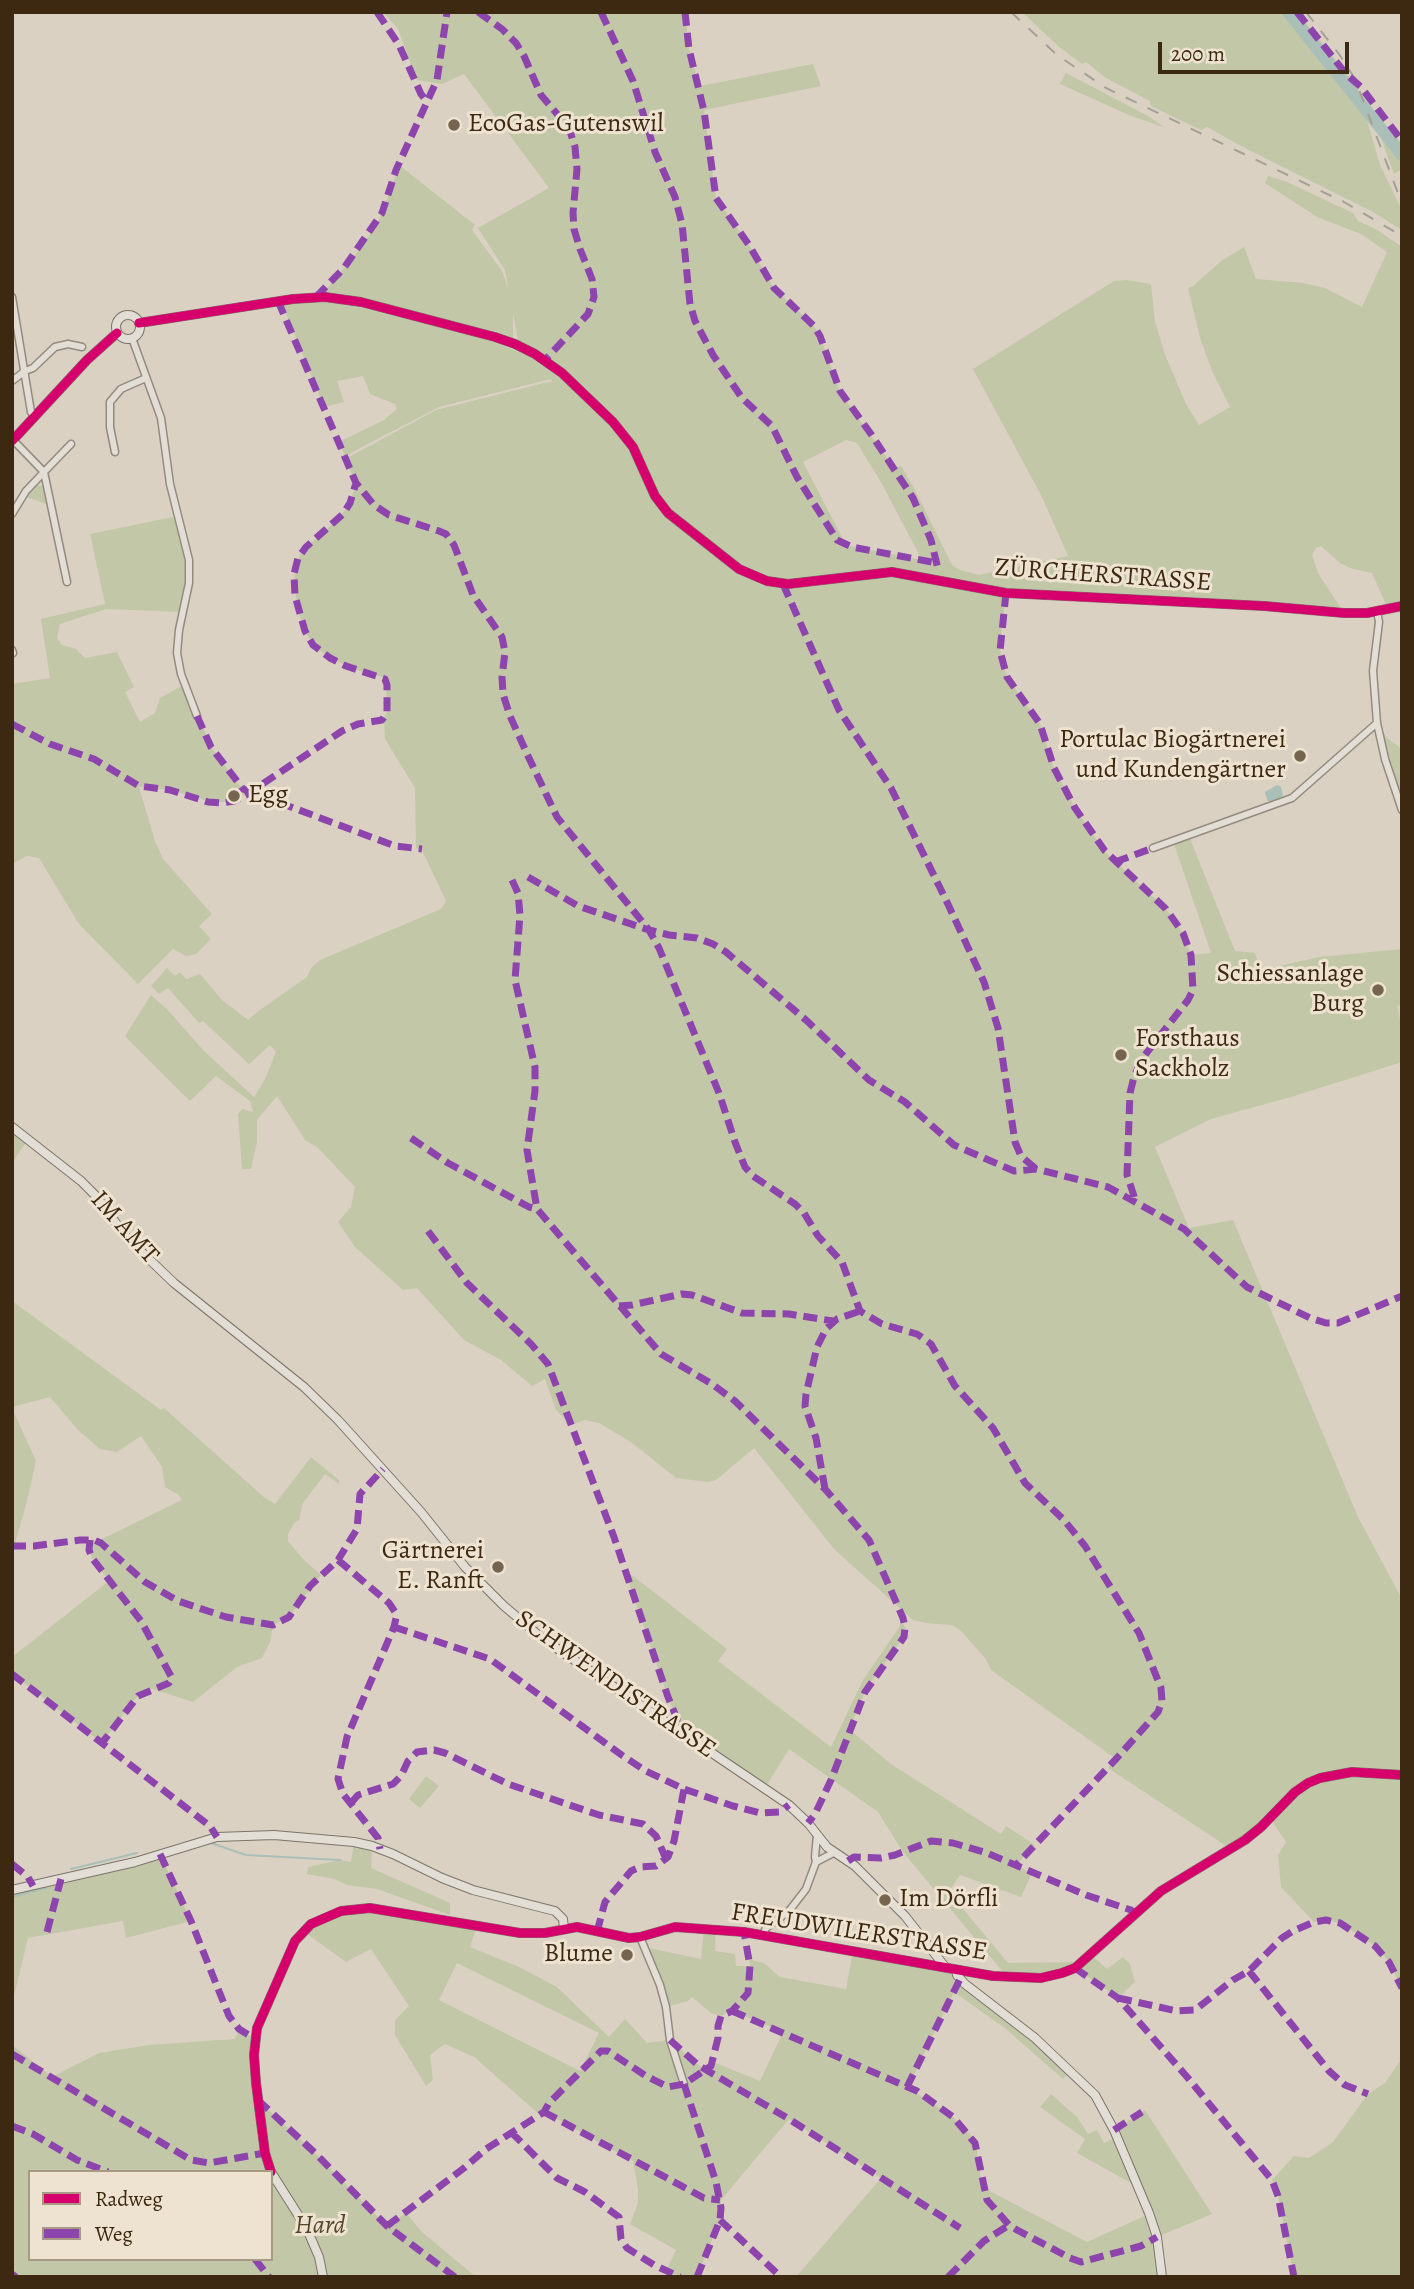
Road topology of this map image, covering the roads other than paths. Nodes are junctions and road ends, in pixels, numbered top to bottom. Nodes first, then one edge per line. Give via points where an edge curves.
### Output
1 (12, 297) edge
2 (139, 323) junction
3 (117, 333) junction
4 (132, 338) junction
5 (82, 347) dead end
6 (25, 370) junction
7 (146, 378) junction
8 (12, 381) edge
9 (35, 417) junction
10 (13, 441) edge
11 (71, 444) dead end
12 (115, 452) dead end
13 (44, 472) junction
14 (12, 514) edge
15 (66, 582) dead end
16 (1402, 606) edge
17 (1377, 611) junction
18 (197, 716) dead end
19 (1377, 723) junction
20 (1402, 810) edge
21 (1153, 848) dead end
22 (12, 1127) edge
23 (233, 1332) joint
24 (1402, 1775) edge
25 (817, 1835) junction
26 (835, 1852) junction
27 (816, 1862) junction
28 (12, 1889) edge
29 (564, 1928) junction
30 (763, 1935) junction
31 (640, 1937) junction
32 (946, 1968) junction
33 (956, 1970) junction
34 (684, 2084) dead end
35 (270, 2170) edge
36 (273, 2175) edge
37 (323, 2277) edge
38 (1162, 2277) edge

1 - 6 street
2 - 3 street via 133,317 122,317
2 - 4 street
2 - 17 street, ZÜRCHERSTRASSE via 293,299 334,298 515,344 562,373 613,422 633,447 655,496 676,520 734,565 783,584 892,572 1006,593 1344,613
3 - 4 street
3 - 9 street
4 - 7 street
5 - 6 street via 59,345
6 - 8 street
6 - 9 street
7 - 12 street via 121,389 110,402
7 - 18 street via 161,418 173,500 190,560 177,653
9 - 10 street
10 - 13 street
11 - 13 street
13 - 14 street
13 - 15 street
16 - 17 street, ZÜRCHERSTRASSE
17 - 19 street via 1373,671
19 - 20 street
19 - 21 street via 1293,798
22 - 23 street, IM AMT via 81,1181 127,1238
23 - 25 street, SCHWENDISTRASSE via 338,1420 485,1588 523,1623 779,1798
24 - 33 street, FREUDWILERSTRASSE via 1352,1772 1320,1778 1295,1792 1254,1833 1161,1891 1075,1968 1023,1979
25 - 26 street, SCHWENDISTRASSE
25 - 27 street
26 - 27 street
26 - 32 street, SCHWENDISTRASSE via 905,1916
27 - 30 street via 800,1898
28 - 29 street via 217,1838 274,1835 372,1846 473,1890 555,1911
29 - 31 street, FREUDWILERSTRASSE
29 - 35 street, FREUDWILERSTRASSE via 520,1933 370,1908 341,1911 303,1930 263,2011 255,2039 256,2082
30 - 31 street, FREUDWILERSTRASSE via 675,1927
30 - 32 street, FREUDWILERSTRASSE
31 - 34 street via 660,1985
32 - 33 street, FREUDWILERSTRASSE
33 - 38 street via 965,1984 1035,2038 1095,2095 1149,2213
36 - 37 street, FREUDWILERSTRASSE via 314,2243

